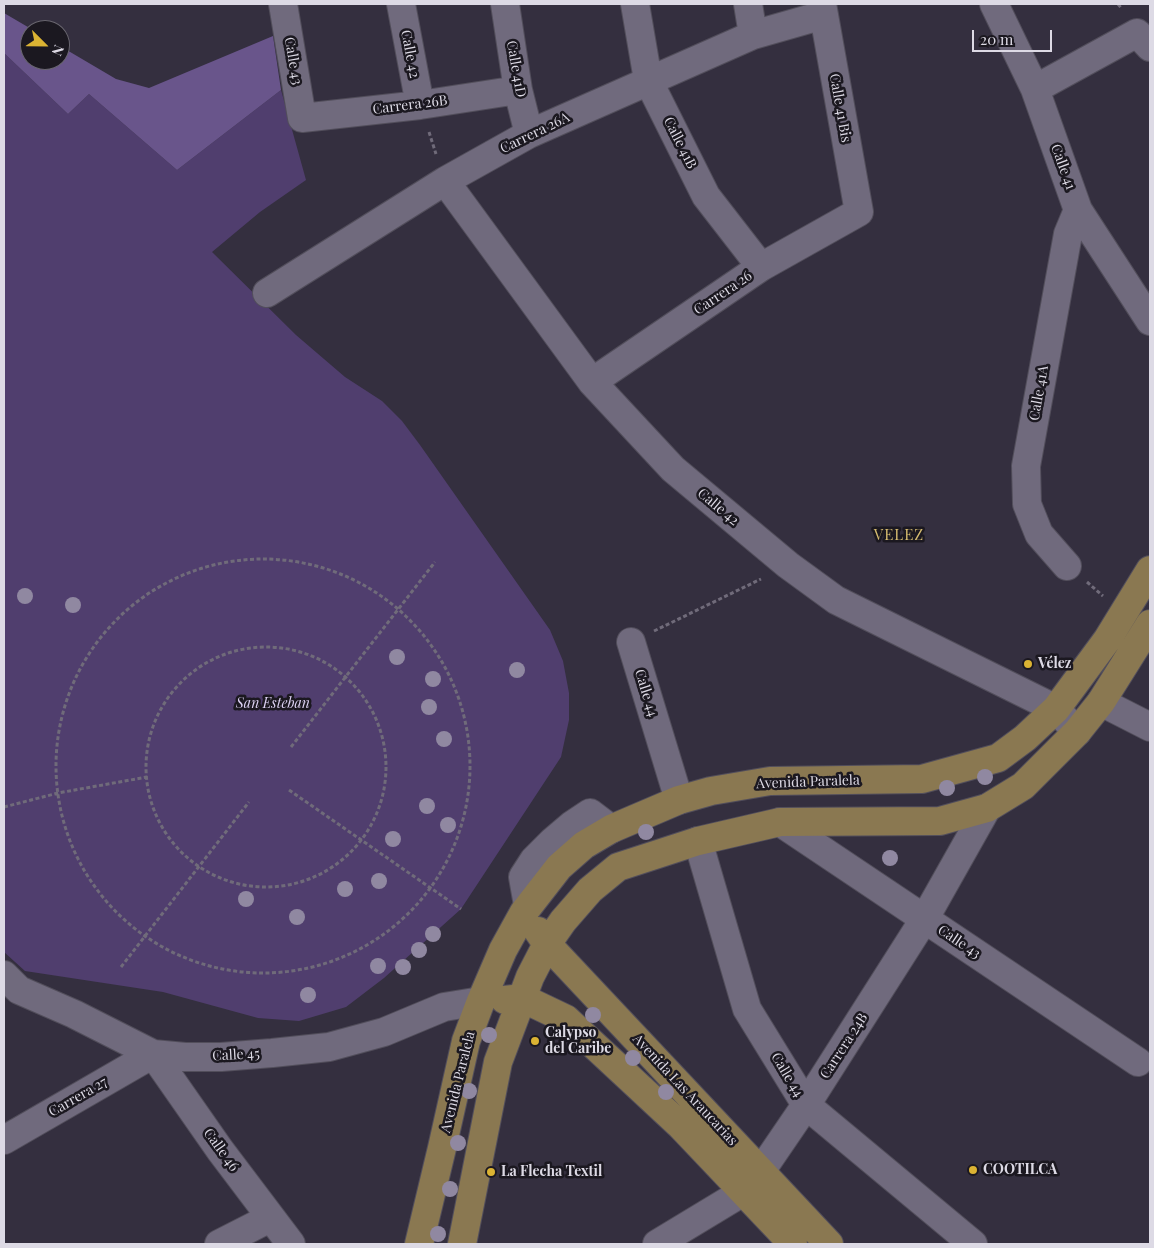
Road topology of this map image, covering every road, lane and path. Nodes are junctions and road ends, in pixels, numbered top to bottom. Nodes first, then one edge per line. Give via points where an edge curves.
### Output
1 (283, 4) edge
2 (401, 4) edge
3 (505, 4) edge
4 (635, 4) edge
5 (748, 4) edge
6 (994, 4) edge
7 (823, 9) edge
8 (753, 34) junction
9 (1144, 40) edge
10 (648, 80) junction
11 (1035, 89) junction
12 (518, 90) junction
13 (420, 105) junction
14 (302, 118) joint
15 (529, 134) junction
16 (445, 181) junction
17 (1078, 210) junction
18 (859, 212) joint
19 (761, 267) junction
20 (267, 293) dead end
21 (1150, 321) edge
22 (592, 382) junction
23 (435, 562) dead end
24 (788, 565) junction
25 (1067, 566) joint
26 (1150, 570) edge
27 (399, 608) junction
28 (1124, 613) junction
29 (1150, 624) edge
30 (631, 642) joint
31 (346, 677) junction
32 (1101, 702) junction
33 (1056, 709) junction
34 (1150, 727) edge
35 (1077, 732) junction
36 (291, 748) dead end
37 (147, 777) junction
38 (289, 790) dead end
39 (58, 794) junction
40 (679, 800) junction
41 (250, 802) dead end
42 (4, 807) edge
43 (987, 808) junction
44 (780, 822) junction
45 (362, 840) junction
46 (698, 841) junction
47 (198, 867) junction
48 (430, 888) junction
49 (526, 908) junction
50 (461, 909) dead end
51 (925, 918) junction
52 (144, 936) junction
53 (547, 944) junction
54 (121, 967) dead end
55 (4, 975) edge
56 (522, 998) junction
57 (481, 1001) junction
58 (153, 1054) junction
59 (1138, 1062) dead end
60 (806, 1106) junction
61 (4, 1140) edge
62 (761, 1171) junction
63 (743, 1192) junction
64 (270, 1218) junction
65 (219, 1244) edge
66 (291, 1244) edge
67 (418, 1244) edge
68 (462, 1244) edge
69 (657, 1244) edge
70 (793, 1244) edge
71 (829, 1244) edge
72 (973, 1244) edge

1 - 14 street, Calle 43
2 - 13 street, Calle 42
3 - 12 street, Calle 41D
4 - 10 street, Calle 41B
5 - 8 street
6 - 11 street, Calle 41
7 - 8 street, Carrera 26A
7 - 18 street, Calle 41 Bis
8 - 10 street, Carrera 26A
9 - 11 street
10 - 15 street, Carrera 26A
10 - 19 street, Calle 41B via 706,196
11 - 17 street, Calle 41
12 - 13 street, Carrera 26B
12 - 15 street, Calle 41D
13 - 14 street, Carrera 26B
13 - 16 path
15 - 16 street, Carrera 26A
16 - 20 street, Carrera 26A
16 - 22 street, Calle 42
17 - 21 street, Calle 41
17 - 25 street, Calle 41A via 1068,234 1026,466 1027,504 1039,534
18 - 19 street, Carrera 26
19 - 22 street, Carrera 26
22 - 24 street, Calle 42 via 673,469
23 - 27 path
24 - 30 path
24 - 33 street, Calle 42 via 836,600
25 - 28 path
26 - 28 main road, Avenida Paralela
27 - 31 path
27 - 39 path via 368,586 334,569 296,560 258,558 220,562 183,574 149,592 119,617 94,646 75,680 62,717 56,755
27 - 48 path via 426,636 447,668 462,704 470,742 470,780 464,818 450,855
28 - 33 main road, Avenida Paralela
29 - 32 main road
30 - 40 street, Calle 44
31 - 36 path
31 - 37 path via 305,653 282,648 258,647 235,651 213,660 176,689 162,709 152,730
31 - 45 path via 374,712 386,755 382,800
32 - 34 street
32 - 35 main road
33 - 35 street, Calle 42
33 - 40 main road, Avenida Paralela via 1026,738 998,758 922,779 770,782 711,791
35 - 43 main road via 1023,786
37 - 39 path
37 - 47 path via 150,798 168,837
38 - 45 path
39 - 42 path
39 - 52 path via 65,827 78,859 118,915
40 - 49 main road, Avenida Paralela via 611,829 584,846 559,868
41 - 47 path
43 - 44 main road via 940,821
43 - 51 street, Carrera 24B
44 - 46 main road
44 - 51 street, Calle 43
45 - 47 path via 332,868 314,878 282,887 235,884
45 - 48 path
46 - 53 main road via 618,867 590,890
46 - 60 street, Calle 44 via 747,1009
47 - 52 path
48 - 50 path
48 - 52 path via 407,915 379,938 315,967 279,973 244,973 208,966 175,954
49 - 53 main road, Avenida Las Araucarias
49 - 57 main road, Avenida Paralela
51 - 59 street, Calle 43
51 - 60 street, Carrera 24B
52 - 54 path
53 - 56 main road
53 - 62 main road, Avenida Las Araucarias
55 - 58 street, Calle 45 via 20,990
56 - 57 main road, Avenida Las Araucarias
56 - 63 main road, Avenida Las Araucarias via 566,1019 681,1126
56 - 68 main road via 498,1062
57 - 58 street, Calle 45 via 444,1007 384,1032 329,1047 221,1057
57 - 67 main road, Avenida Paralela via 466,1041
58 - 61 street, Carrera 27
58 - 64 street, Calle 46
60 - 62 street, Carrera 24B
60 - 72 street, Calle 44
62 - 63 street, Carrera 24B
62 - 71 main road, Avenida Las Araucarias
63 - 69 street, Carrera 24B
63 - 70 main road, Avenida Las Araucarias
64 - 65 street
64 - 66 street, Calle 46

